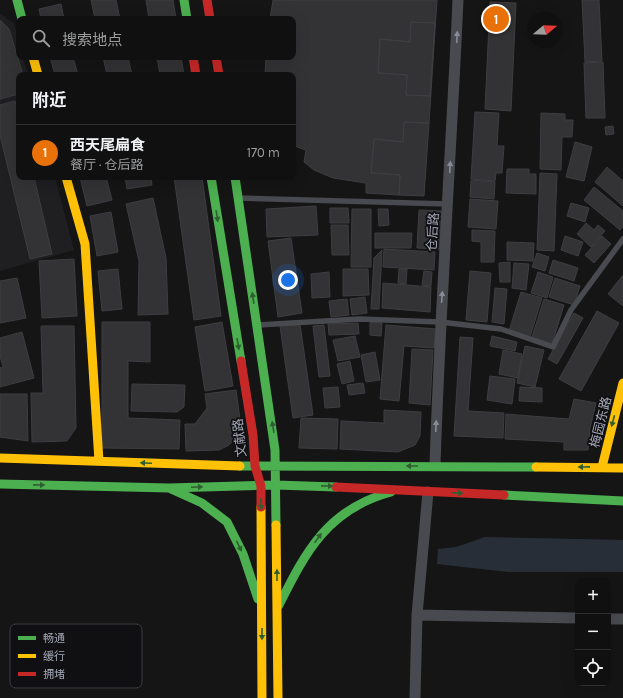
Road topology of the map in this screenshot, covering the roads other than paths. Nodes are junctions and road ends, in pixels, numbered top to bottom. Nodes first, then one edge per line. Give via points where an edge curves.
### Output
1 (17, 0) edge
2 (184, 0) edge
3 (207, 0) edge
4 (458, 0) edge
5 (21, 16) edge
6 (187, 16) edge
7 (210, 16) edge
8 (34, 60) edge
9 (194, 60) edge
10 (216, 60) edge
11 (37, 72) edge
12 (196, 72) edge
13 (218, 72) edge
14 (67, 180) edge
15 (211, 180) edge
16 (235, 180) edge
17 (238, 198) junction
18 (448, 204) junction
19 (623, 239) edge
20 (440, 322) junction
21 (257, 326) junction
22 (623, 383) edge
23 (0, 458) edge
24 (98, 461) junction
25 (255, 466) junction
26 (276, 466) junction
27 (435, 466) junction
28 (602, 467) junction
29 (623, 468) edge
30 (0, 484) edge
31 (276, 485) junction
32 (261, 486) junction
33 (169, 488) junction
34 (398, 490) junction
35 (428, 492) junction
36 (623, 501) edge
37 (278, 607) junction
38 (262, 610) junction
39 (417, 614) junction
40 (575, 618) edge
41 (611, 619) edge
42 (623, 619) edge
43 (262, 698) edge
44 (278, 698) edge
45 (415, 698) edge

1 - 5 main road
2 - 6 main road
3 - 7 main road
18 -> 4 street, 仓后路
8 - 11 main road
9 - 12 main road
10 - 13 main road
14 - 24 main road via 85,244
15 -> 25 main road, 文献路 via 253,435
16 - 17 main road
17 - 18 lane
21 -> 17 main road
20 -> 18 street, 仓后路
19 - 20 lane via 571,310 553,347 500,329
20 - 21 lane via 359,319
27 -> 20 street, 仓后路
26 -> 21 main road via 274,435
22 -> 28 main road, 梅园东路
23 - 24 main road
25 -> 24 main road
25 - 26 main road
25 - 32 main road, 文献路
27 -> 26 main road
26 - 31 main road
28 -> 27 main road
28 - 29 main road
30 -> 33 main road
31 - 32 main road
31 -> 34 main road
37 -> 31 main road
33 -> 32 main road
32 -> 38 main road, 文献路
33 -> 38 main road via 202,503 227,522 243,554
34 - 35 main road
37 -> 34 main road via 301,562 325,528 352,508 376,496
35 -> 36 main road
35 - 39 street
37 - 44 main road
38 -> 43 main road, 文献路
39 - 40 street
39 - 45 street
41 - 42 street

